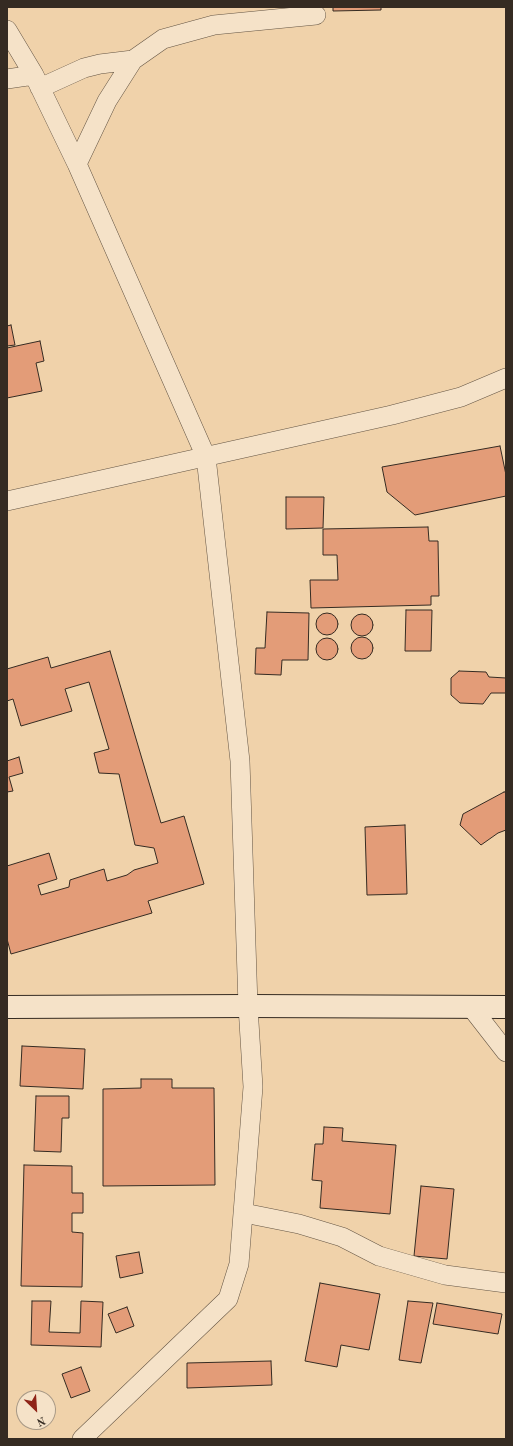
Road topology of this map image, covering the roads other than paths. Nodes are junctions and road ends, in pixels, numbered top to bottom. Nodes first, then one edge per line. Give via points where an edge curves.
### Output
1 (316, 15) dead end
2 (7, 30) edge
3 (133, 60) junction
4 (7, 79) edge
5 (37, 82) junction
6 (77, 164) junction
7 (506, 378) edge
8 (206, 457) junction
9 (7, 501) edge
10 (248, 1006) junction
11 (7, 1007) edge
12 (471, 1007) junction
13 (506, 1007) edge
14 (506, 1052) edge
15 (244, 1213) junction
16 (506, 1283) edge
17 (82, 1439) edge

1 - 3 street via 214,25 163,39
2 - 5 street
3 - 5 street via 100,64
3 - 6 street via 107,101
4 - 5 street
5 - 6 street
6 - 8 street
7 - 8 street via 461,397
8 - 9 street
8 - 10 street via 240,761
10 - 11 street
10 - 12 street
10 - 15 street via 253,1087
12 - 13 street
12 - 14 street
15 - 16 street via 299,1224 342,1237 379,1256 445,1275
15 - 17 street via 239,1264 228,1299

